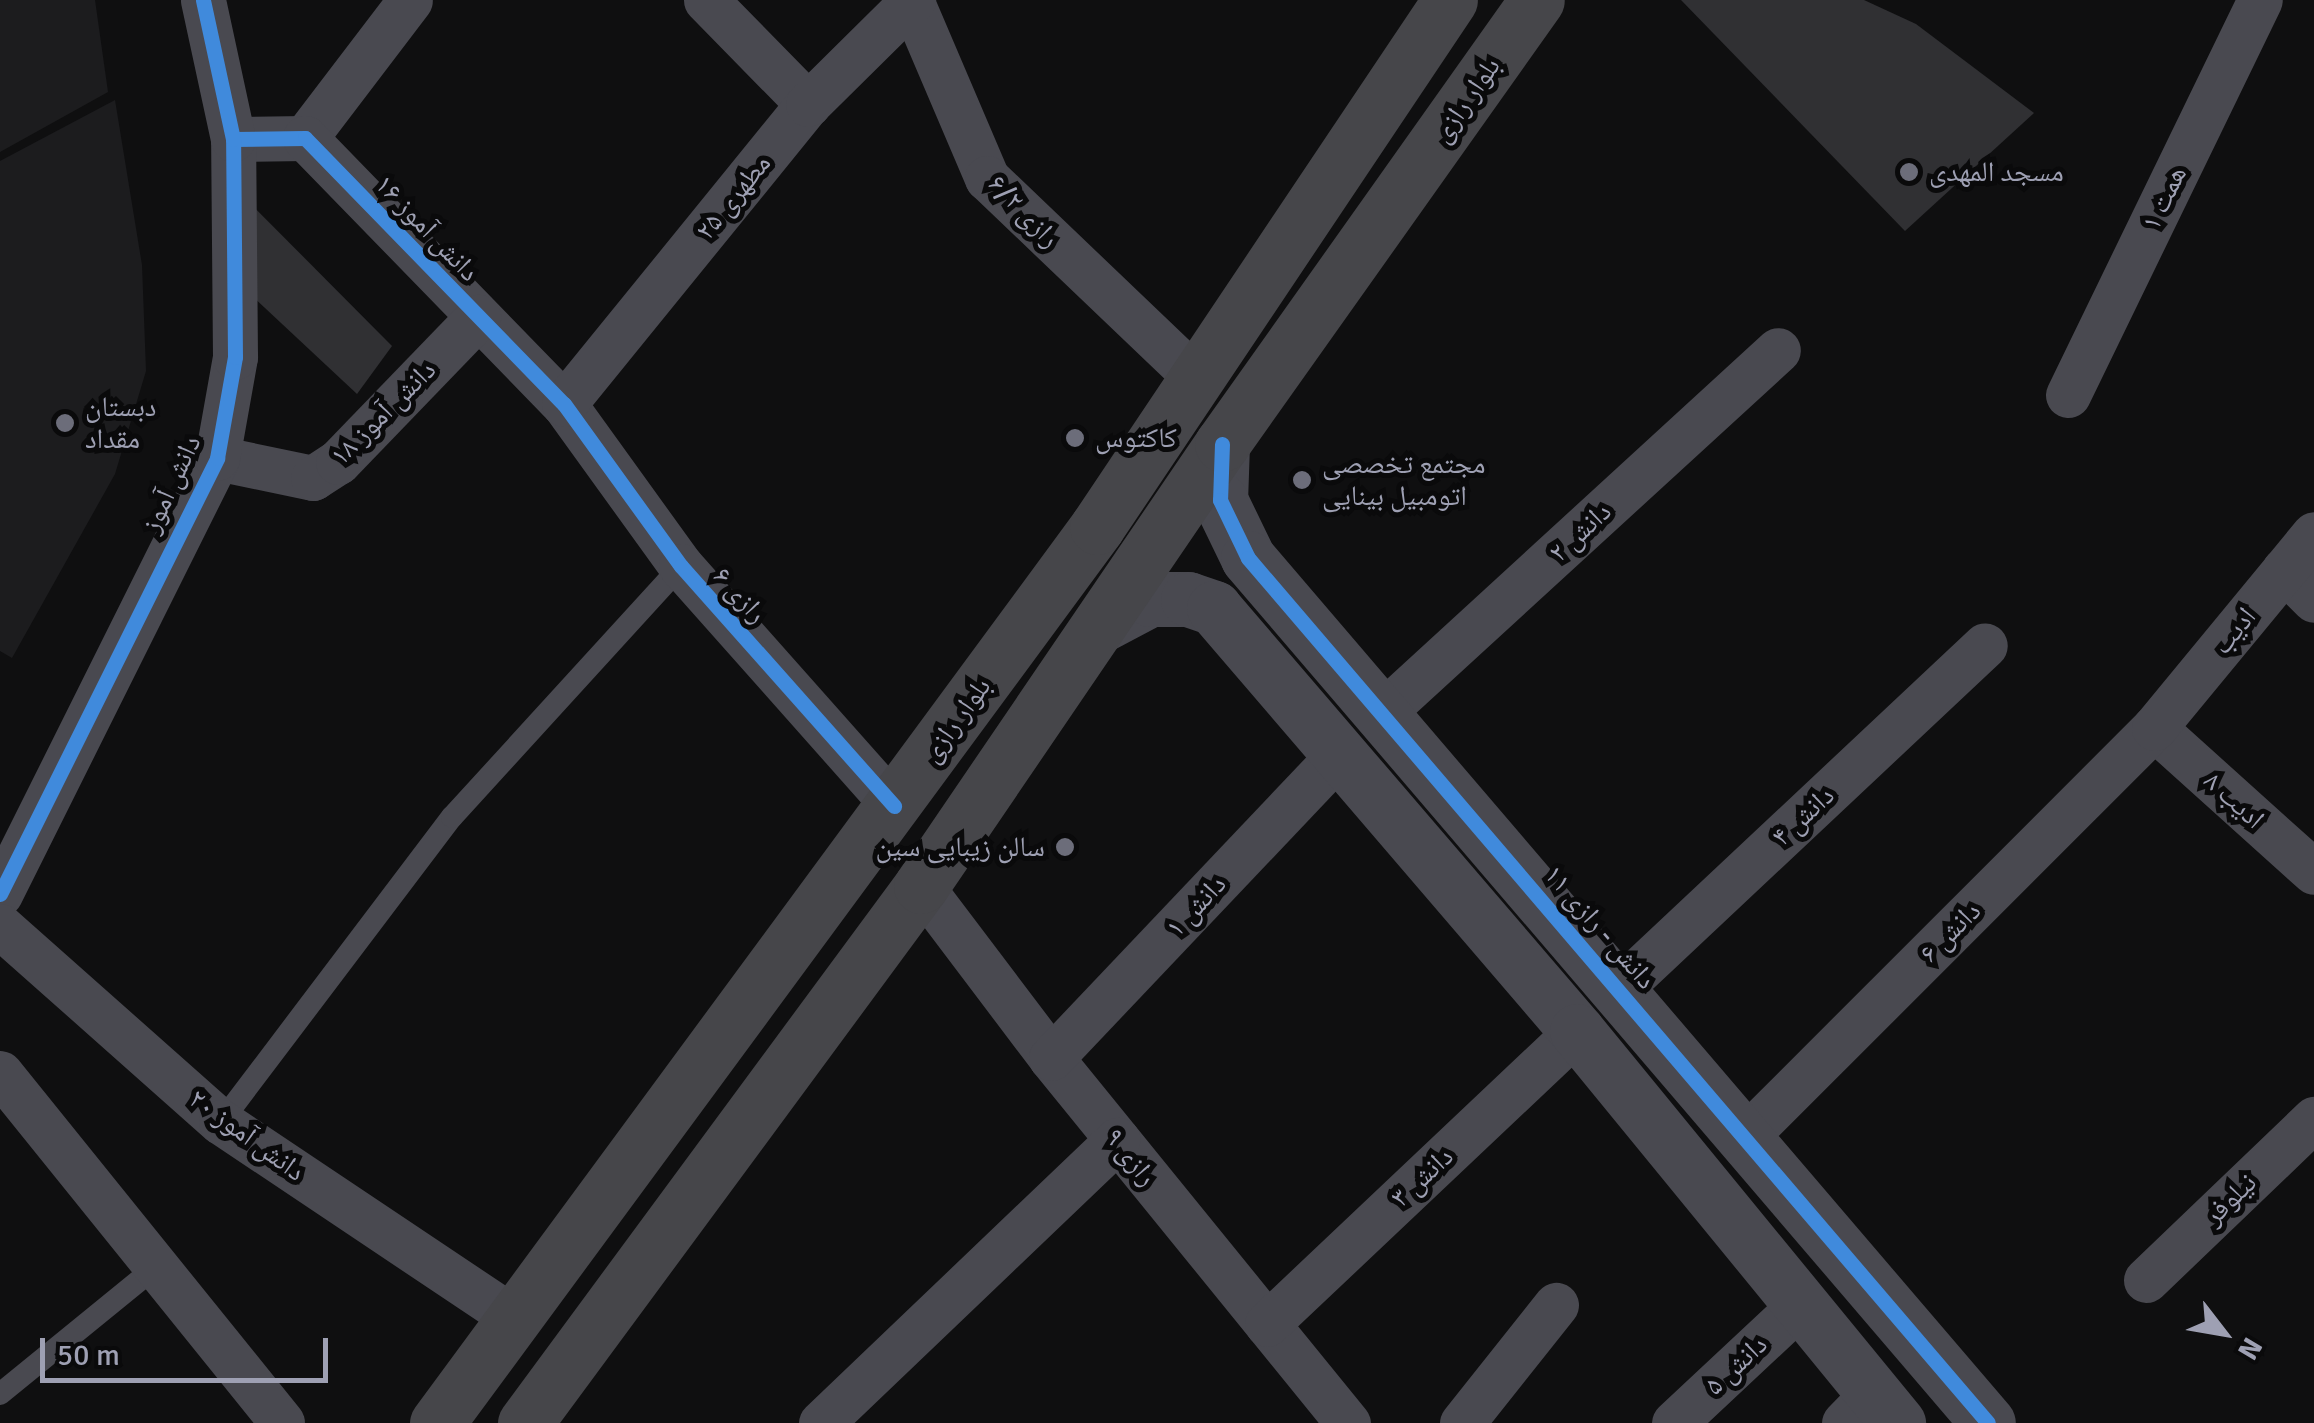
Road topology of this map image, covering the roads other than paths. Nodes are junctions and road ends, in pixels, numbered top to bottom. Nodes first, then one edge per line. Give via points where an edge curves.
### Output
1 (203, 0) edge
2 (410, 0) edge
3 (706, 0) edge
4 (1450, 0) edge
5 (1538, 0) edge
6 (2260, 0) edge
7 (912, 1) edge
8 (808, 104) junction
9 (233, 138) junction
10 (305, 138) junction
11 (478, 317) junction
12 (1778, 350) dead end
13 (1198, 380) junction
14 (2068, 395) dead end
15 (564, 404) junction
16 (1222, 444) junction
17 (217, 458) junction
18 (2314, 534) edge
19 (681, 566) junction
20 (2299, 585) edge
21 (1103, 624) junction
22 (1984, 645) dead end
23 (1324, 646) junction
24 (1285, 688) junction
25 (1382, 713) junction
26 (2154, 728) junction
27 (1340, 753) junction
28 (894, 806) junction
29 (2314, 872) edge
30 (921, 886) junction
31 (0, 894) edge
32 (0, 926) edge
33 (1620, 988) junction
34 (1578, 1030) junction
35 (1051, 1058) junction
36 (705, 1063) junction
37 (0, 1073) edge
38 (760, 1104) junction
39 (2314, 1119) edge
40 (221, 1122) junction
41 (1746, 1136) junction
42 (1117, 1140) junction
43 (154, 1268) junction
44 (2146, 1280) dead end
45 (1556, 1305) dead end
46 (1798, 1306) junction
47 (514, 1318) junction
48 (1268, 1324) junction
49 (0, 1394) edge
50 (1872, 1413) edge
51 (282, 1423) edge
52 (436, 1423) edge
53 (525, 1423) edge
54 (821, 1423) edge
55 (1348, 1423) edge
56 (1462, 1423) edge
57 (1674, 1423) edge
58 (1988, 1423) edge

1 - 9 street, دانش آموز
2 - 10 street
3 - 8 street
4 - 13 main road, بلوار رازی
5 - 16 main road, بلوار رازی
6 - 14 street, همت ۱
7 - 8 street, مطهری ۲۵
7 - 13 street, رازی ۶/۲ via 987,178
8 - 15 street, مطهری ۲۵
9 - 10 street
9 - 17 street, دانش آموز via 234,358
10 - 11 street, دانش آموز ۱۶
11 - 15 street, دانش آموز ۱۶
11 - 17 street, دانش آموز ۱۸ via 338,462 313,478
12 - 25 street, دانش ۲
13 - 28 main road, بلوار رازی
15 - 19 street, رازی ۶
16 - 21 main road, بلوار رازی
16 - 23 street, دانش - رازی ۱۱ via 1220,500 1231,529
17 - 31 street, دانش آموز
18 - 20 street, ادیب
19 - 28 street, رازی ۶
19 - 40 lane via 452,817
20 - 26 street, ادیب
21 - 24 street via 1150,599 1188,599 1214,608
21 - 30 main road, بلوار رازی
22 - 33 street, دانش ۴
23 - 24 street
23 - 25 street, دانش - رازی ۱۱
24 - 27 street
25 - 33 street, دانش - رازی ۱۱
26 - 29 street, ادیب ۸
26 - 41 street, دانش ۶
27 - 34 street
27 - 35 street, دانش ۱
28 - 36 main road, بلوار رازی
30 - 35 street, رازی ۹
30 - 38 main road, بلوار رازی
32 - 40 street, دانش آموز ۲۰
33 - 41 street, دانش - رازی ۱۱
34 - 46 street
34 - 48 street, دانش ۳
35 - 42 street, رازی ۹
36 - 38 main road
36 - 47 main road, بلوار رازی
37 - 43 street
38 - 53 main road, بلوار رازی
39 - 44 street, نیلوفر
40 - 47 street, دانش آموز ۲۰
41 - 58 street, دانش - رازی ۱۱
42 - 48 street, رازی ۹
42 - 54 street
43 - 49 lane
43 - 51 street
45 - 56 street
46 - 50 street
46 - 57 street, دانش ۵
47 - 52 main road, بلوار رازی
48 - 55 street, رازی ۹

